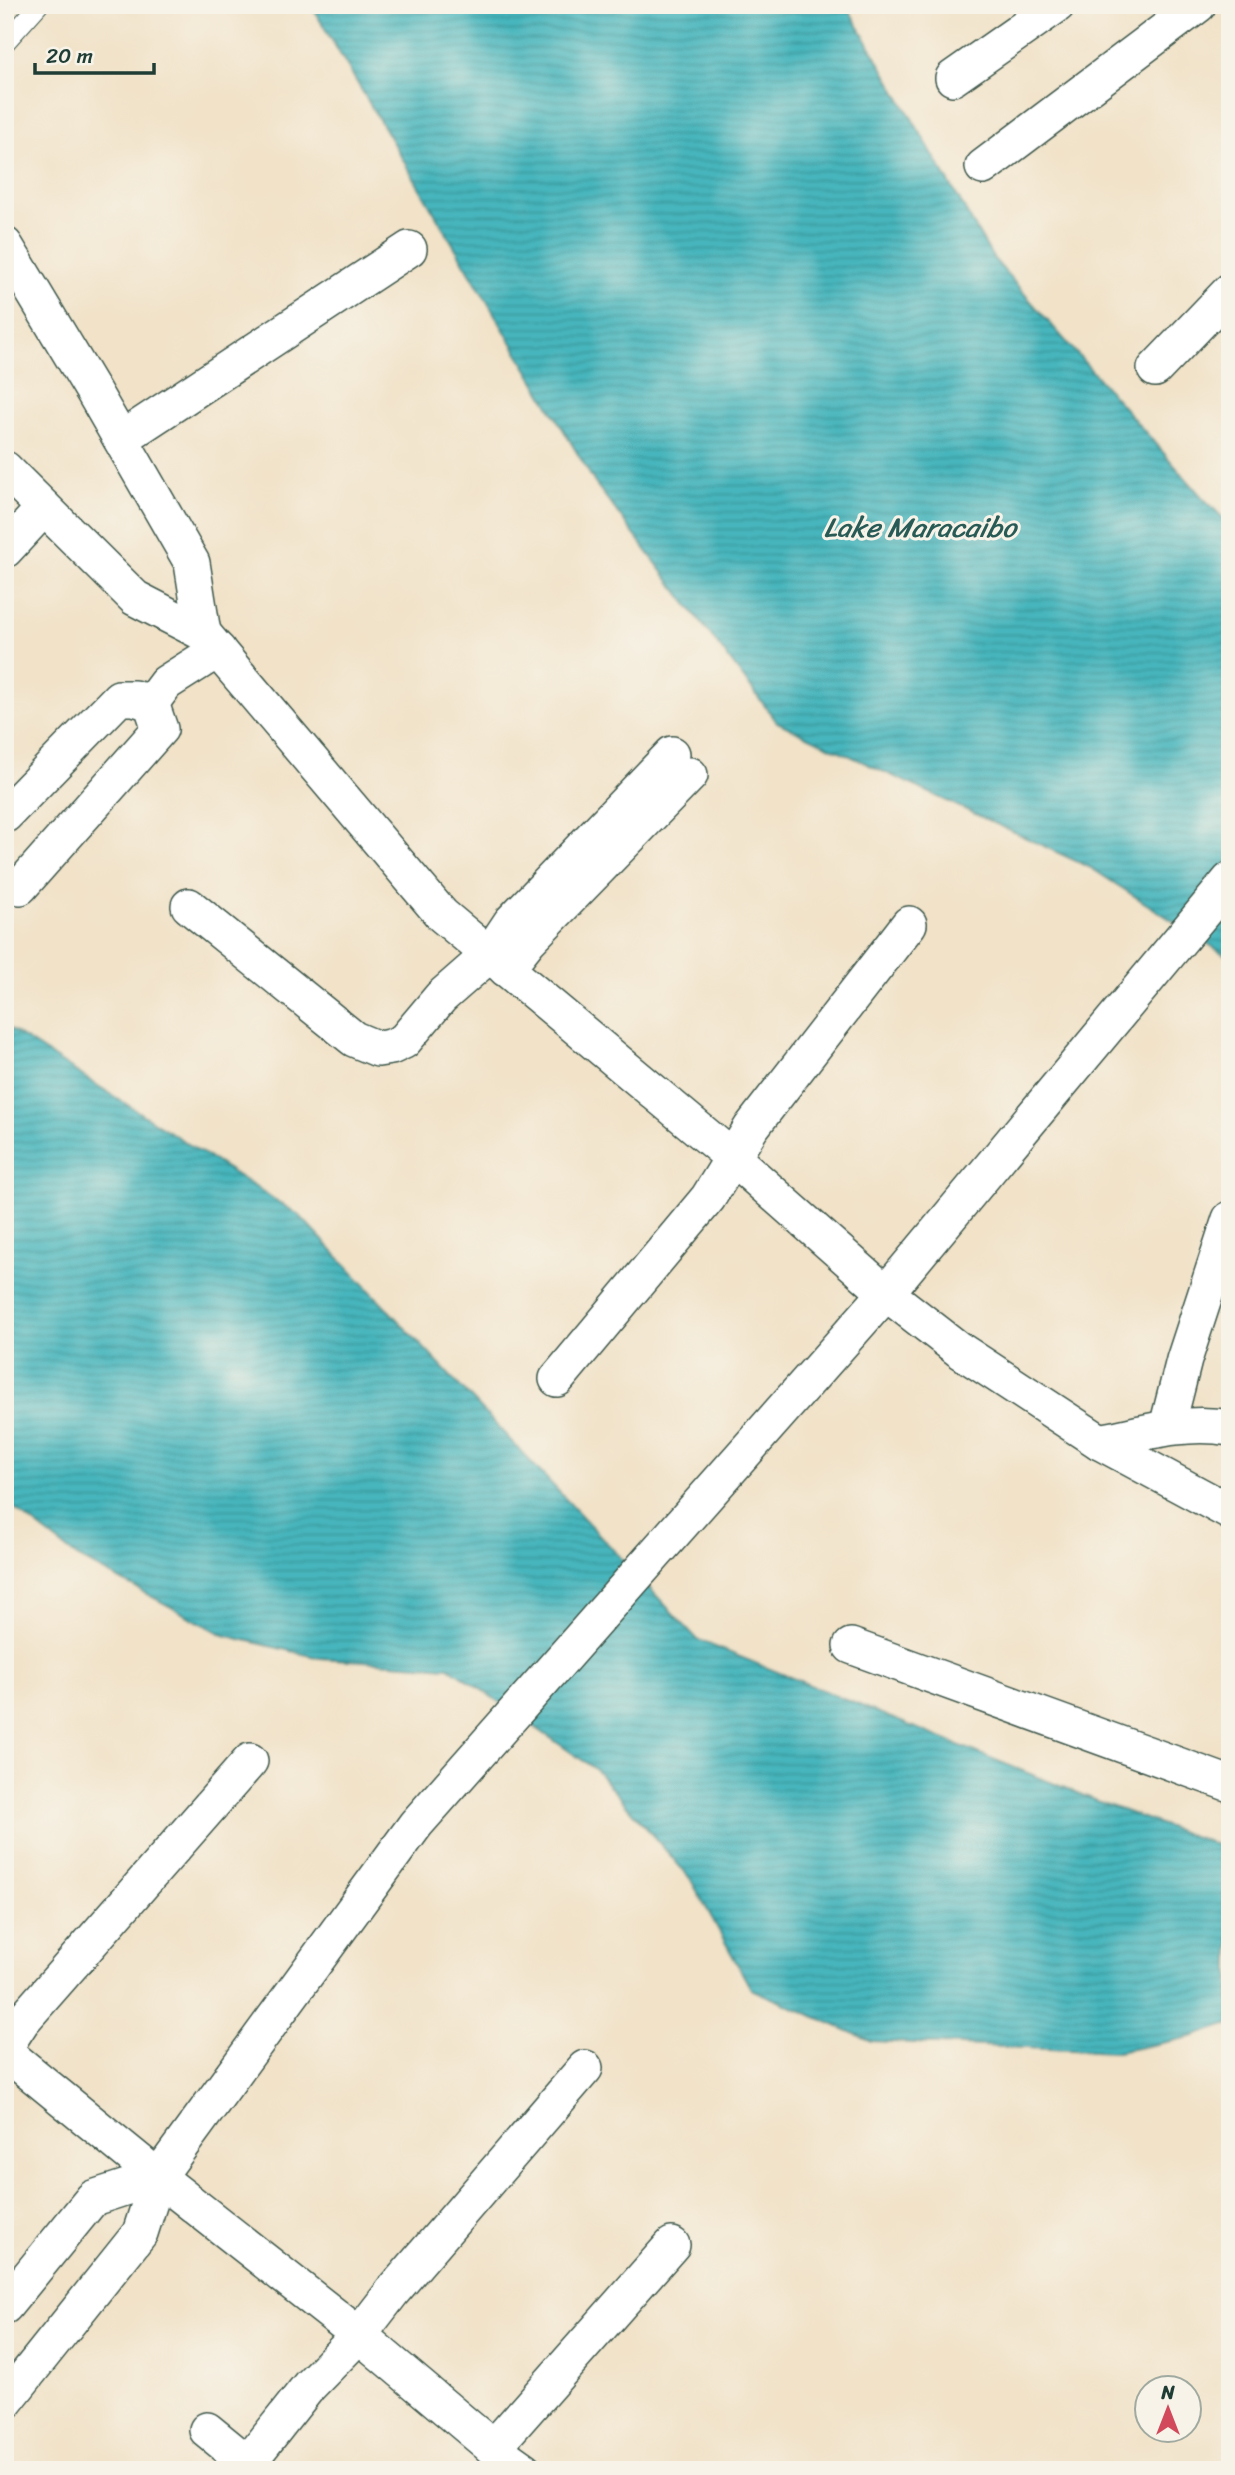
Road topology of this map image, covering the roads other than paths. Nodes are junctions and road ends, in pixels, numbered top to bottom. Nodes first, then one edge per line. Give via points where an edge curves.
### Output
1 (39, 5) edge
2 (1057, 5) edge
3 (1198, 5) edge
4 (5, 43) edge
5 (953, 78) dead end
6 (984, 167) dead end
7 (5, 245) edge
8 (409, 249) dead end
9 (1230, 291) edge
10 (1155, 369) dead end
11 (121, 439) junction
12 (5, 469) edge
13 (44, 508) junction
14 (5, 550) edge
15 (210, 641) junction
16 (151, 703) junction
17 (681, 764) dead end
18 (5, 815) edge
19 (1230, 880) edge
20 (20, 887) dead end
21 (189, 906) dead end
22 (909, 924) dead end
23 (497, 962) junction
24 (733, 1158) junction
25 (1230, 1219) edge
26 (886, 1293) junction
27 (557, 1379) dead end
28 (1167, 1427) junction
29 (1230, 1428) edge
30 (1100, 1442) junction
31 (1230, 1512) edge
32 (851, 1646) dead end
33 (250, 1761) dead end
34 (1230, 1784) edge
35 (5, 2049) edge
36 (585, 2068) dead end
37 (158, 2177) junction
38 (672, 2245) dead end
39 (5, 2306) edge
40 (359, 2335) junction
41 (5, 2402) edge
42 (207, 2430) dead end
43 (493, 2448) junction
44 (252, 2467) edge
45 (524, 2470) edge

1 - 4 lane
2 - 5 street
3 - 6 street
7 - 11 street
8 - 11 street
9 - 10 street
11 - 15 street via 192,563
12 - 13 street
13 - 14 street
13 - 15 street via 135,598
15 - 16 street via 166,682
15 - 23 street via 442,915
16 - 18 street via 120,698
16 - 20 street via 160,729
17 - 23 street via 512,922
19 - 26 street
21 - 23 street via 354,1039 378,1049 404,1041 441,997
22 - 24 street via 751,1128
23 - 24 street
24 - 26 street
24 - 27 street via 708,1198
25 - 28 street
26 - 30 street via 958,1349
26 - 37 street via 416,1824
28 - 29 street via 1209,1424
28 - 30 street
30 - 31 street
32 - 34 street
33 - 35 street via 22,2021
35 - 37 street
36 - 40 street
37 - 39 street via 93,2198
37 - 40 street
37 - 41 street via 140,2233
38 - 43 street
40 - 43 street
40 - 44 street via 309,2386
42 - 44 street
43 - 45 street

